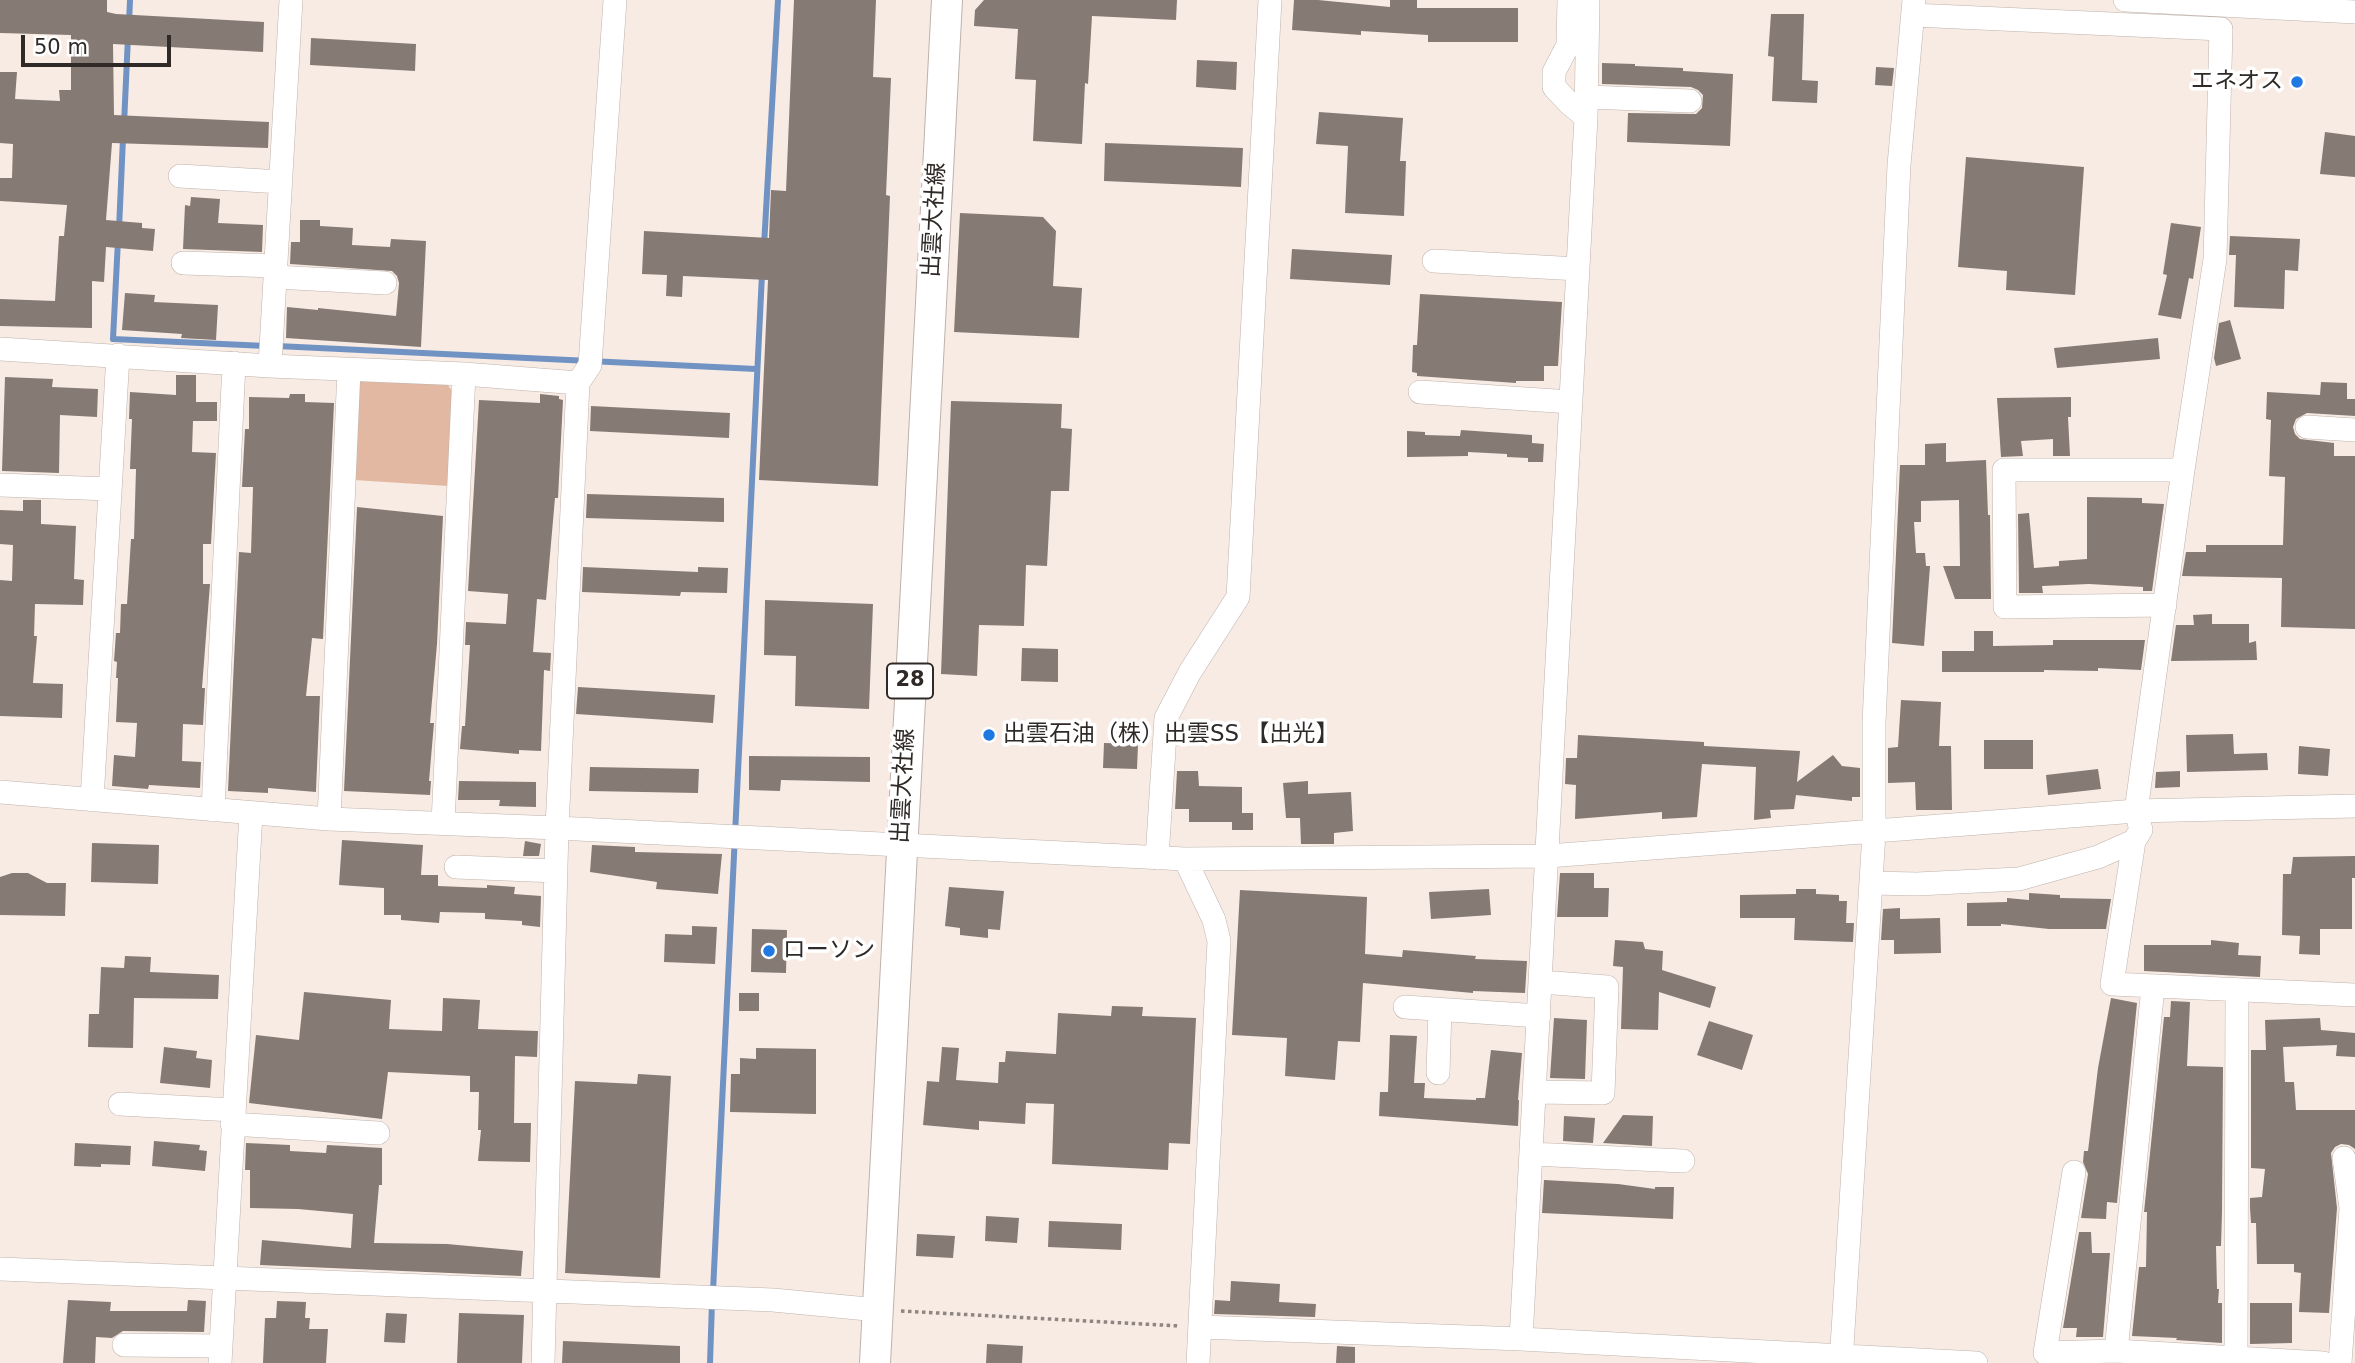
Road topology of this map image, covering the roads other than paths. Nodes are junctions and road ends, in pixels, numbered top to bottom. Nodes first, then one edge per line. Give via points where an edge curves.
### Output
1 (291, 0) edge
2 (615, 0) edge
3 (947, 0) edge
4 (1270, 0) edge
5 (1569, 0) edge
6 (1588, 0) edge
7 (2125, 0) edge
8 (1914, 8) edge
9 (2352, 10) edge
10 (1690, 101) dead end
11 (1586, 107) junction
12 (180, 176) dead end
13 (281, 182) junction
14 (1434, 261) dead end
15 (183, 262) dead end
16 (1578, 269) junction
17 (276, 271) junction
18 (385, 283) dead end
19 (0, 349) edge
20 (118, 355) junction
21 (234, 363) junction
22 (270, 366) junction
23 (349, 370) junction
24 (464, 374) junction
25 (578, 383) junction
26 (1420, 392) dead end
27 (1571, 402) junction
28 (2308, 427) dead end
29 (2355, 430) edge
30 (2183, 470) junction
31 (0, 485) edge
32 (110, 489) junction
33 (2165, 605) junction
34 (0, 776) edge
35 (0, 792) edge
36 (54, 795) junction
37 (92, 800) junction
38 (2355, 806) edge
39 (213, 810) junction
40 (2136, 811) junction
41 (251, 813) junction
42 (329, 819) junction
43 (443, 823) junction
44 (557, 828) junction
45 (1874, 833) junction
46 (2134, 841) junction
47 (901, 845) junction
48 (1548, 856) junction
49 (1157, 858) junction
50 (1185, 859) junction
51 (456, 867) dead end
52 (556, 871) junction
53 (1871, 883) junction
54 (1541, 982) junction
55 (2153, 987) junction
56 (2236, 990) junction
57 (2355, 995) edge
58 (1405, 1007) dead end
59 (1440, 1009) junction
60 (1539, 1016) junction
61 (1438, 1073) dead end
62 (1535, 1092) junction
63 (120, 1104) dead end
64 (233, 1117) junction
65 (379, 1133) dead end
66 (1531, 1154) junction
67 (2344, 1158) dead end
68 (1683, 1161) dead end
69 (2074, 1172) dead end
70 (0, 1269) edge
71 (223, 1279) junction
72 (547, 1289) junction
73 (878, 1310) junction
74 (1200, 1327) junction
75 (1521, 1339) junction
76 (124, 1345) dead end
77 (2116, 1351) junction
78 (220, 1355) edge
79 (2051, 1358) edge
80 (2236, 1358) junction
81 (1841, 1359) edge
82 (543, 1363) edge
83 (875, 1363) edge
84 (1198, 1363) edge
85 (1976, 1363) edge
86 (2323, 1363) edge
87 (2340, 1363) edge

1 - 13 street
2 - 25 street via 590,365
3 - 47 main road, 出雲大社線 / 28
4 - 49 street via 1238,597 1166,718
5 - 11 street via 1568,45 1554,72 1554,87 1570,104
6 - 11 street
7 - 9 street
8 - 30 street via 2221,29 2215,259
8 - 45 street via 1898,178 1874,723
10 - 11 street
11 - 16 street
12 - 13 street
13 - 17 street
14 - 16 street
15 - 17 street
16 - 27 street
17 - 18 street
17 - 22 street
19 - 20 street
20 - 21 street
20 - 32 street
21 - 22 street
21 - 39 street
22 - 23 street
23 - 24 street
23 - 42 street
24 - 25 street
24 - 43 street
25 - 44 street
26 - 27 street
27 - 48 street
28 - 29 street
30 - 33 street
30 - 33 street via 2004,470 2005,607
31 - 32 street
32 - 37 street
33 - 40 street
34 - 36 street
35 - 36 street
36 - 37 street
37 - 39 street
38 - 40 street
39 - 41 street
40 - 45 street
40 - 46 street via 2141,830
41 - 42 street
41 - 64 street
42 - 43 street
43 - 44 street
44 - 47 street
44 - 52 street
45 - 48 street
45 - 53 street
46 - 53 street via 2098,857 2019,880
46 - 55 street via 2112,984
47 - 49 street
47 - 73 main road, 出雲大社線 / 28
48 - 50 street
48 - 54 street
49 - 50 street
50 - 74 street via 1219,941
51 - 52 street
52 - 72 street
53 - 81 street
54 - 60 street
54 - 62 street via 1608,987 1603,1093
55 - 56 street
55 - 77 street
56 - 57 street
56 - 80 street
58 - 59 street
59 - 60 street
59 - 61 street
60 - 62 street
62 - 66 street
63 - 64 street
64 - 65 street
64 - 71 street
66 - 68 street
66 - 75 street
67 - 87 street via 2351,1208
69 - 79 street via 2045,1353
70 - 71 street
71 - 72 street
71 - 78 street
72 - 73 street
72 - 82 street
73 - 83 main road, 出雲大社線 / 28
74 - 75 street
74 - 84 street
75 - 81 street
76 - 78 street
77 - 79 street
77 - 80 street
80 - 86 street
81 - 85 street

